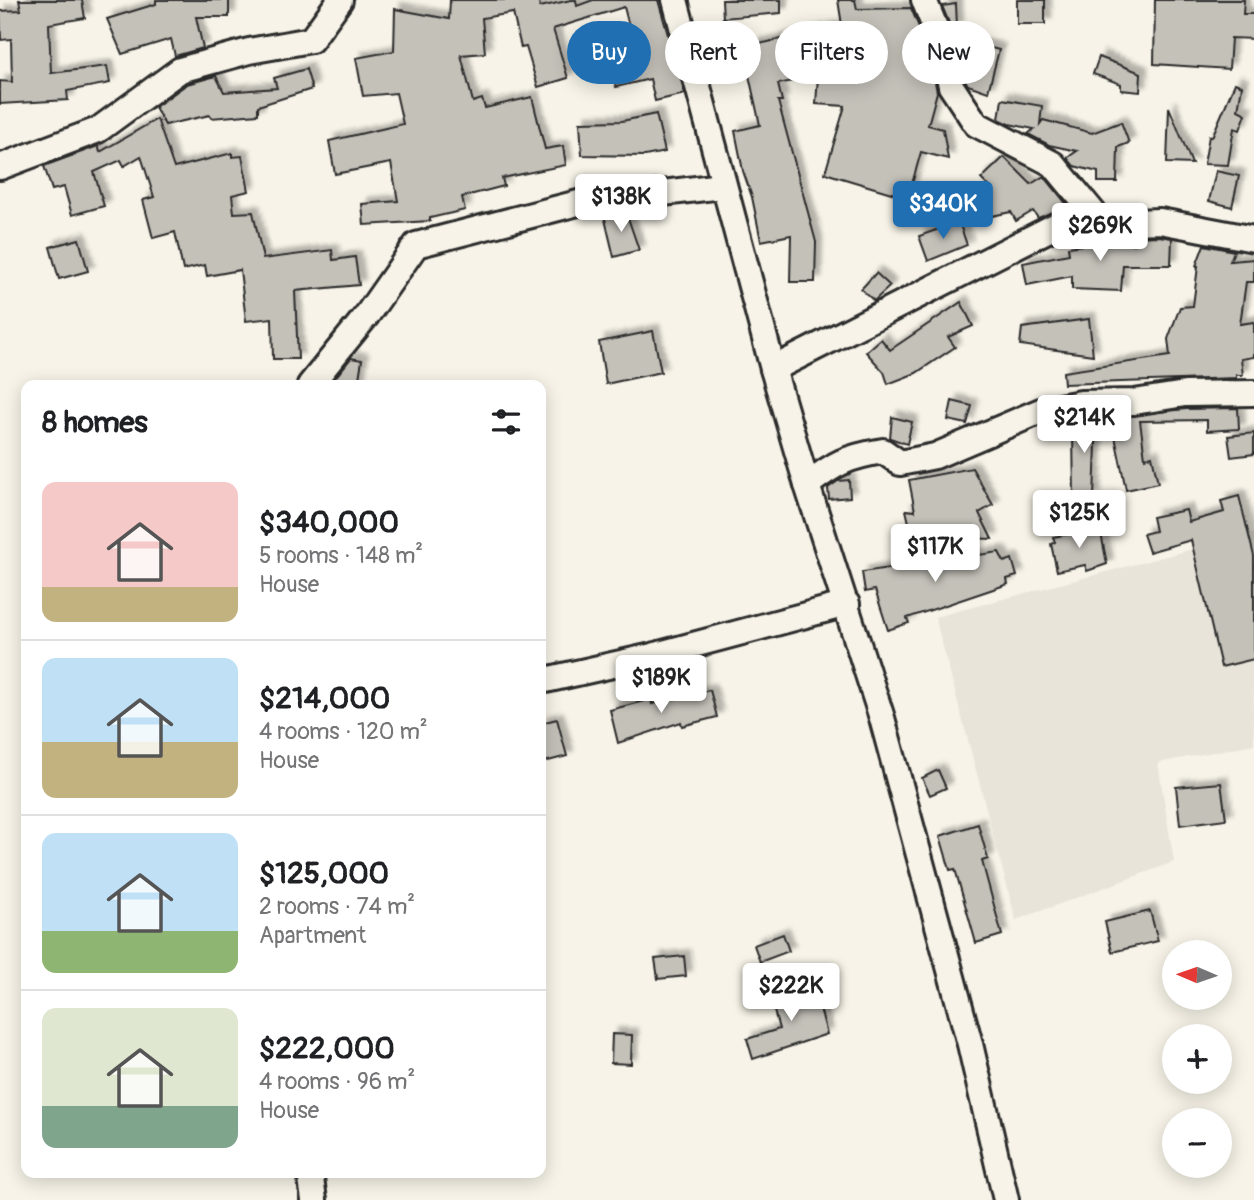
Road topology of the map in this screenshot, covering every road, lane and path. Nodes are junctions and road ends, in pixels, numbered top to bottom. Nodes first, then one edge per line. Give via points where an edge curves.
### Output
1 (340, 0) edge
2 (675, 0) edge
3 (924, 0) edge
4 (0, 167) edge
5 (722, 186) junction
6 (1101, 222) junction
7 (1254, 239) edge
8 (773, 369) junction
9 (314, 380) edge
10 (1254, 393) edge
11 (807, 485) junction
12 (847, 604) junction
13 (546, 680) edge
14 (311, 1178) edge
15 (314, 1200) edge
16 (1006, 1200) edge

1 - 4 street via 311,40 180,70 98,130
2 - 5 street
3 - 6 street via 943,47 951,86 976,124 1053,164
5 - 8 street
5 - 9 street via 578,203 416,245
6 - 7 street via 1160,221
6 - 8 street via 1057,225
8 - 11 street
10 - 11 street via 1185,394 1043,410 935,456 900,463 883,451 849,457
11 - 12 street
12 - 13 street
12 - 16 street via 970,1044
14 - 15 street

